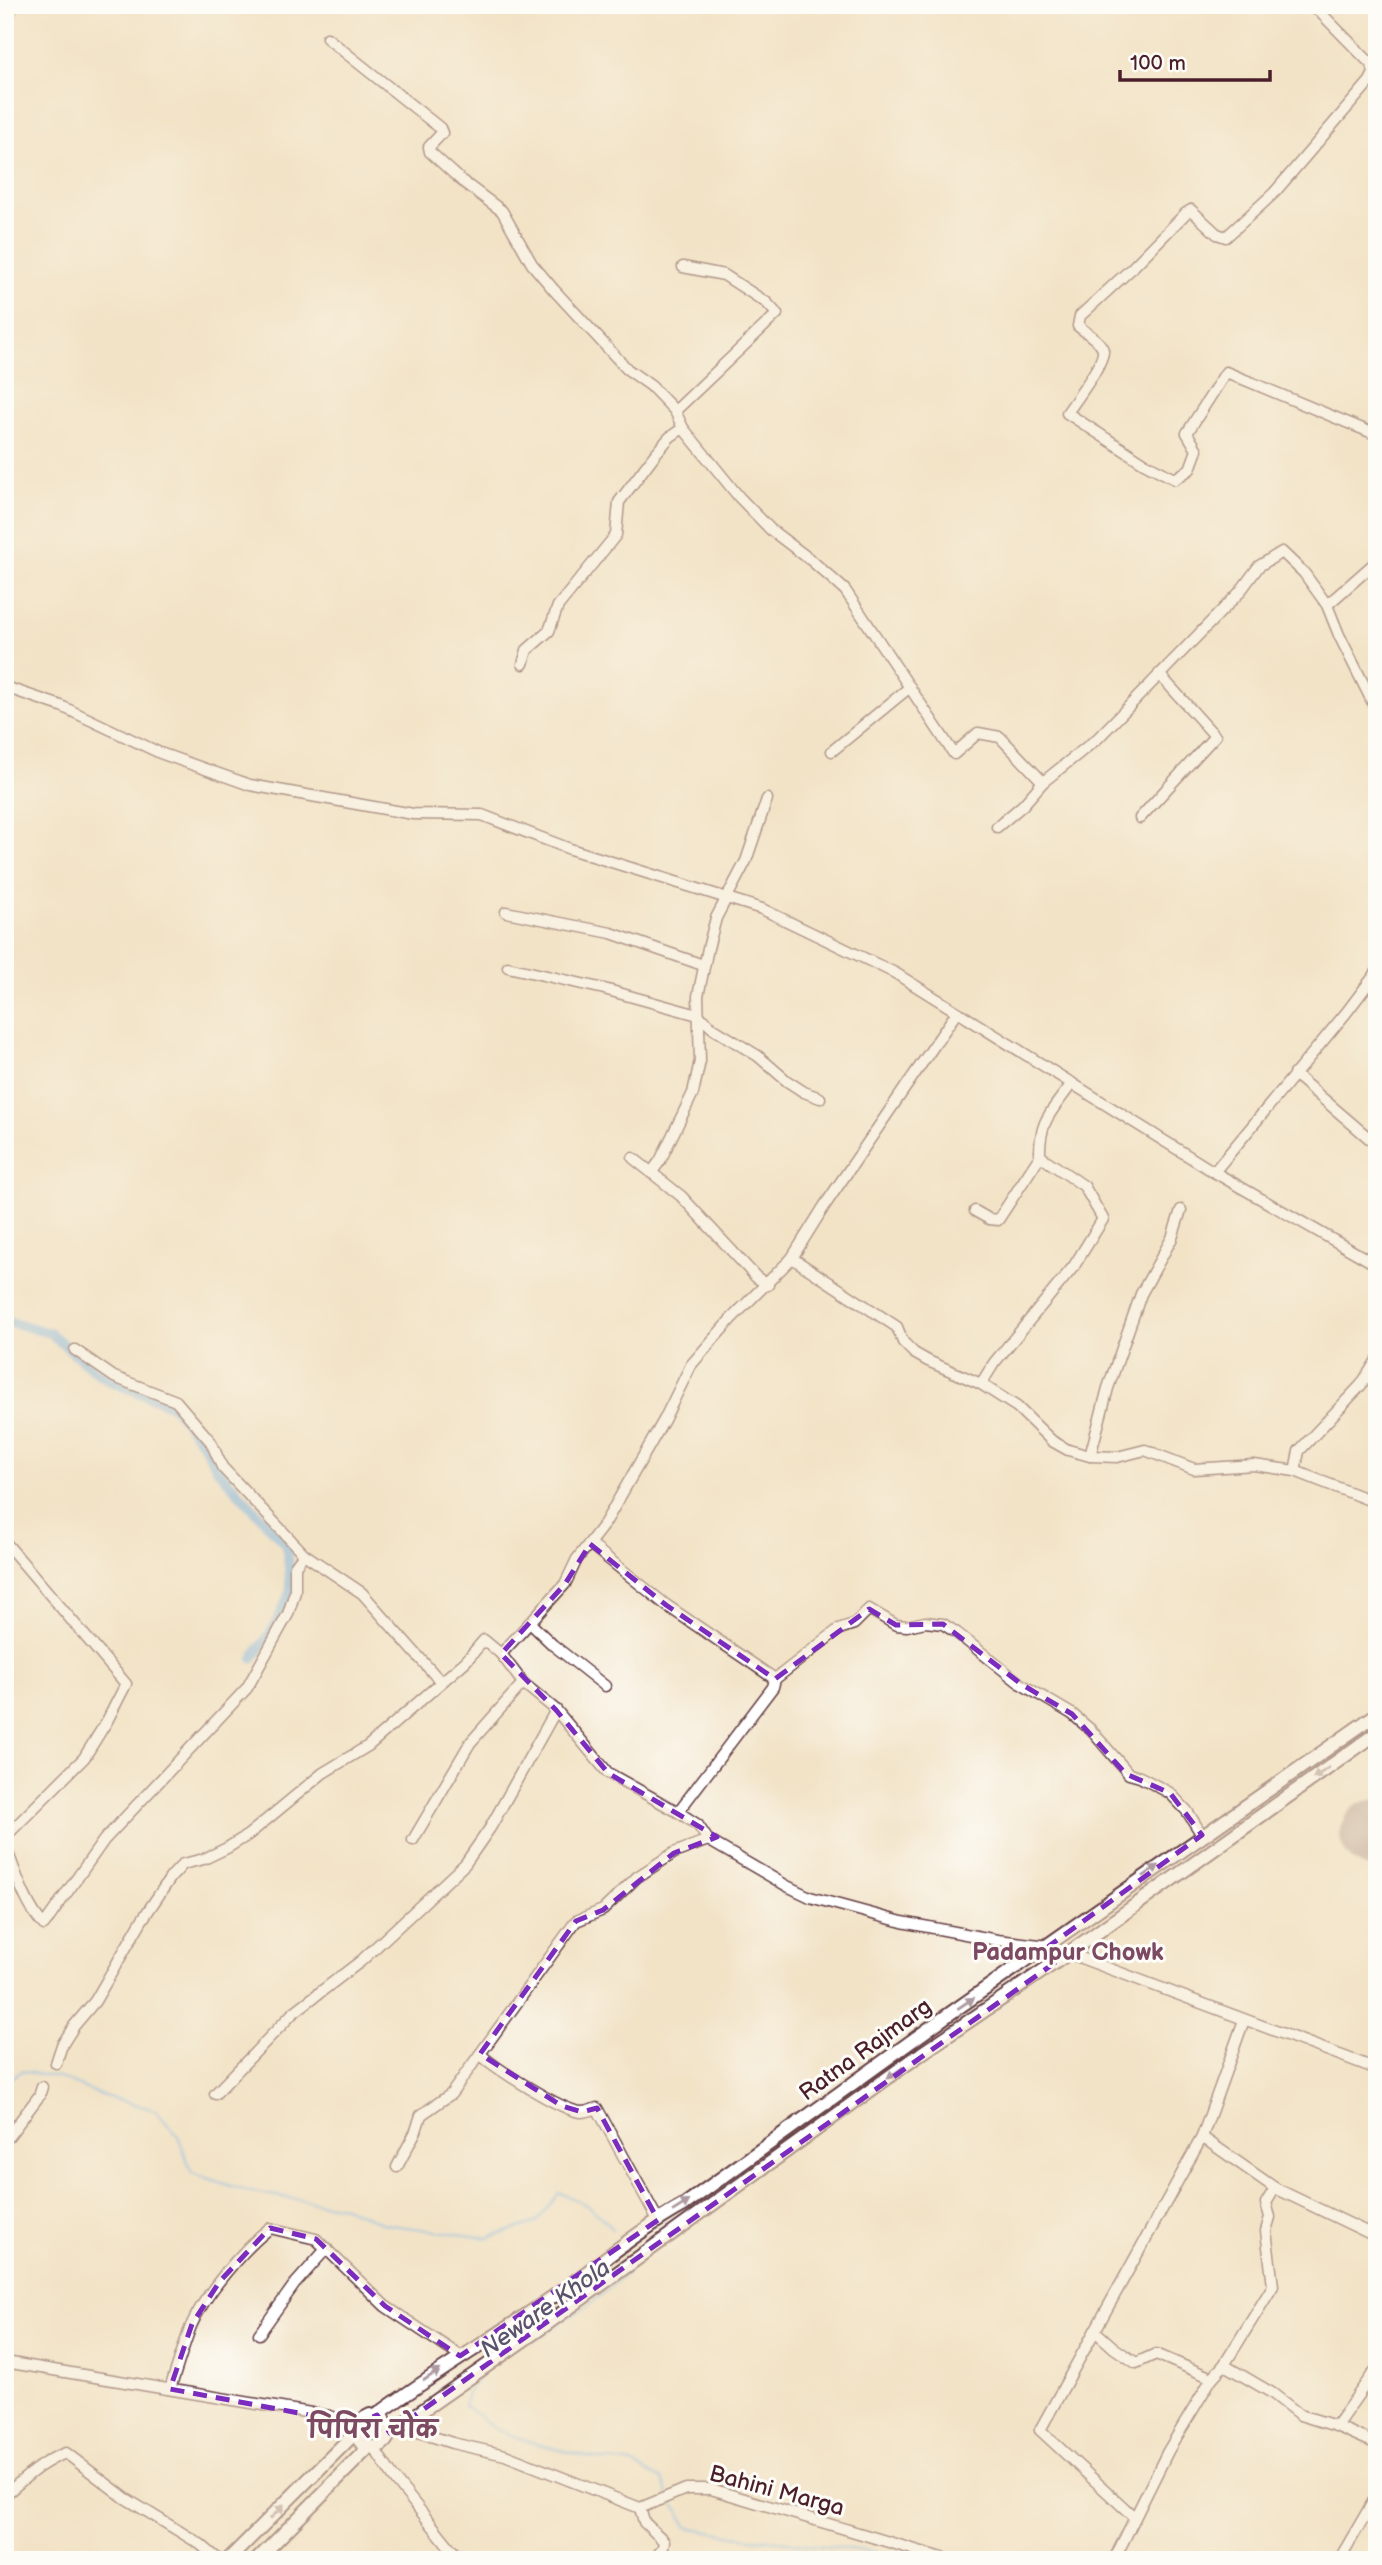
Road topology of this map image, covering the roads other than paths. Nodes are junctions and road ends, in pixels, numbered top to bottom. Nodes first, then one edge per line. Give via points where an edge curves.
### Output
1 (1314, 5) edge
2 (327, 38) dead end
3 (683, 267) dead end
4 (675, 411) junction
5 (683, 428) junction
6 (1377, 435) edge
7 (1377, 561) edge
8 (1327, 605) junction
9 (523, 664) dead end
10 (1159, 674) junction
11 (5, 687) edge
12 (910, 687) junction
13 (1377, 711) edge
14 (832, 751) dead end
15 (1043, 782) junction
16 (767, 799) dead end
17 (1140, 818) dead end
18 (997, 827) dead end
19 (726, 897) junction
20 (506, 912) dead end
21 (703, 965) junction
22 (508, 967) dead end
23 (1377, 972) edge
24 (957, 1012) junction
25 (698, 1015) junction
26 (1294, 1074) junction
27 (1072, 1083) junction
28 (820, 1098) dead end
29 (1377, 1145) edge
30 (1040, 1156) junction
31 (633, 1158) dead end
32 (1214, 1172) junction
33 (651, 1173) junction
34 (1181, 1210) dead end
35 (975, 1212) dead end
36 (792, 1258) junction
37 (1377, 1265) edge
38 (768, 1285) junction
39 (75, 1350) dead end
40 (1377, 1360) edge
41 (981, 1384) junction
42 (1090, 1456) junction
43 (1295, 1471) junction
44 (1377, 1503) edge
45 (5, 1542) edge
46 (590, 1544) junction
47 (304, 1554) junction
48 (530, 1623) junction
49 (501, 1654) junction
50 (775, 1679) junction
51 (441, 1682) junction
52 (523, 1682) junction
53 (606, 1686) dead end
54 (556, 1710) junction
55 (1377, 1714) edge
56 (1377, 1733) edge
57 (678, 1812) junction
58 (1202, 1835) junction
59 (5, 1837) edge
60 (413, 1840) dead end
61 (708, 1840) junction
62 (5, 1845) edge
63 (1049, 1946) junction
64 (1068, 1952) junction
65 (1244, 2020) junction
66 (480, 2054) junction
67 (55, 2063) dead end
68 (1377, 2070) edge
69 (42, 2087) dead end
70 (215, 2094) dead end
71 (1202, 2137) junction
72 (5, 2141) edge
73 (397, 2167) dead end
74 (1275, 2188) junction
75 (658, 2220) junction
76 (1377, 2237) edge
77 (327, 2248) junction
78 (1095, 2330) junction
79 (258, 2334) dead end
80 (460, 2356) junction
81 (5, 2362) edge
82 (1224, 2365) junction
83 (1377, 2368) edge
84 (1212, 2378) junction
85 (170, 2389) junction
86 (377, 2415) junction
87 (1336, 2426) junction
88 (357, 2428) junction
89 (395, 2429) junction
90 (1377, 2444) edge
91 (371, 2448) junction
92 (5, 2495) edge
93 (1377, 2495) edge
94 (640, 2508) junction
95 (1134, 2517) junction
96 (219, 2560) edge
97 (228, 2560) edge
98 (257, 2560) edge
99 (460, 2560) edge
100 (655, 2560) edge
101 (949, 2560) edge
102 (1114, 2560) edge
103 (1339, 2560) edge

1 - 6 street via 1372,65 1370,81 1274,193 1226,237 1191,210 1080,316 1079,326 1104,352 1067,413 1175,480 1189,469 1197,450 1187,433 1226,372
2 - 4 street via 440,128 442,134 429,147 430,152 502,211 554,290 626,369
3 - 4 street via 724,275 777,314
4 - 5 street
5 - 9 street via 656,453 619,502 616,534 558,606 549,631 527,650
5 - 12 street via 771,530 845,590
7 - 8 street
8 - 10 street via 1282,552 1259,566
8 - 13 street
10 - 15 street via 1098,738
10 - 17 street via 1215,736
11 - 19 street via 61,706 160,753 250,785 413,814 482,815 570,849
12 - 14 street
12 - 15 street via 954,754 978,733 1000,737
15 - 18 street
16 - 19 street via 746,861
19 - 21 street
19 - 24 street via 762,909 895,973
20 - 21 street via 611,933
21 - 25 street
22 - 25 street
23 - 26 street
24 - 27 street
24 - 36 street
25 - 28 street via 787,1081
25 - 33 street via 700,1061 693,1093
26 - 29 street
26 - 32 street
27 - 30 street via 1046,1117
27 - 32 street
30 - 35 street via 998,1220
30 - 41 street via 1084,1186 1103,1219 1074,1266
31 - 33 street
32 - 37 street
33 - 38 street via 681,1196
34 - 42 street via 1172,1238 1141,1294
36 - 38 street
36 - 41 street via 897,1327 914,1353
38 - 46 street via 731,1318 691,1365 664,1420
39 - 47 street via 114,1377 176,1401 211,1442 222,1467
40 - 43 street via 1361,1385 1299,1451
41 - 42 street via 1017,1407 1052,1441
42 - 43 street via 1117,1457 1145,1450 1194,1469 1254,1465
43 - 44 street
45 - 59 street via 126,1684 84,1758
46 - 48 street via 565,1584
46 - 50 street via 666,1605
47 - 51 street via 362,1592
47 - 62 street via 295,1566 295,1592 288,1614 247,1688 104,1840 44,1925
48 - 49 street
48 - 53 street
49 - 51 street via 484,1640
49 - 52 street
50 - 57 street
50 - 58 street via 869,1609 896,1625 943,1624 1021,1684 1072,1714 1129,1774 1170,1793
51 - 67 street via 368,1746 324,1773 248,1835 227,1849 183,1864 142,1920
52 - 54 street
52 - 60 street via 470,1743
54 - 57 street via 608,1773
54 - 70 street via 465,1864 361,1961 293,2013
55 - 58 main road, Ratna Rajmarg
56 -> 64 main road, Ratna Rajmarg
57 - 61 street via 698,1825
63 -> 58 main road, Ratna Rajmarg
61 - 63 street via 810,1897 902,1922
61 - 66 street via 674,1853 637,1877 603,1910 576,1921
63 - 64 street
75 -> 63 main road, Ratna Rajmarg
64 - 65 street
64 -> 89 main road, Ratna Rajmarg
65 - 68 street
65 - 71 street
66 - 73 street via 451,2094 421,2115
66 - 75 street via 562,2106 582,2112 597,2108
69 - 72 street
71 - 74 street
71 - 78 street
74 - 76 street
74 - 82 street via 1266,2203 1273,2286
75 - 80 main road, Ratna Rajmarg via 547,2301
77 - 79 street
77 - 80 street via 385,2306
77 - 85 street via 316,2239 270,2228 254,2241 192,2324
78 - 84 street via 1136,2363 1156,2354
78 - 95 street via 1040,2430
86 -> 80 main road, Ratna Rajmarg
81 - 85 street
82 - 84 street
82 - 87 street via 1300,2415
83 - 87 street
84 - 95 street
85 - 88 street via 329,2416
86 - 88 main road, Ratna Rajmarg via 363,2418
86 - 89 main road
87 - 90 street
88 - 91 main road via 358,2439
97 -> 88 main road, Ratna Rajmarg
89 - 91 main road, Ratna Rajmarg via 382,2446
89 - 94 street via 505,2455
91 - 98 main road, Ratna Rajmarg
91 - 99 street
92 - 96 street via 35,2470 66,2453
93 - 103 street
94 - 100 street via 645,2522 664,2541
94 - 101 street, Bahini Marga via 686,2489 712,2489
95 - 102 street

